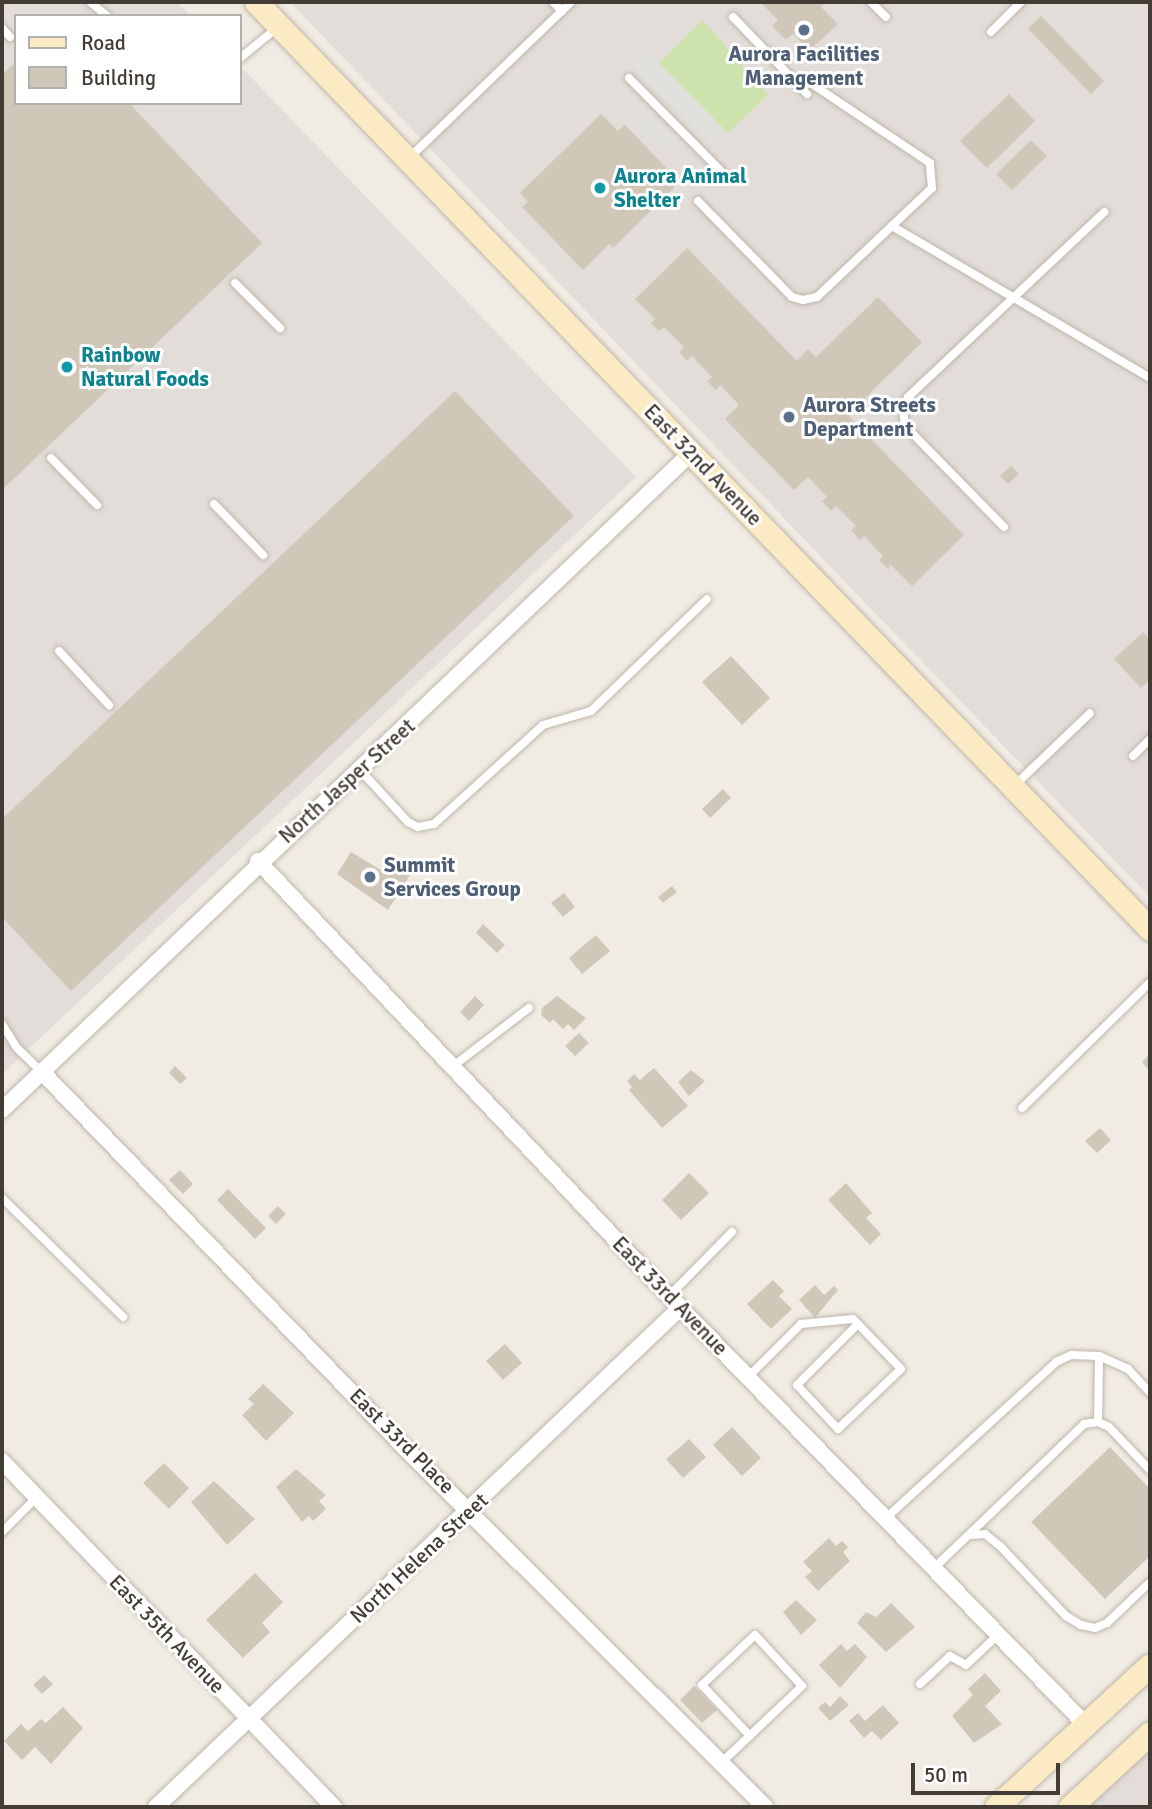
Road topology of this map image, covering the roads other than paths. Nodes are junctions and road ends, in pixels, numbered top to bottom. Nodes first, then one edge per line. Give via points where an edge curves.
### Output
1 (90, 2) edge
2 (256, 2) edge
3 (553, 2) edge
4 (571, 2) edge
5 (871, 2) edge
6 (1021, 2) edge
7 (562, 11) junction
8 (105, 14) edge
9 (733, 17) dead end
10 (886, 17) dead end
11 (279, 26) junction
12 (2, 27) edge
13 (991, 32) dead end
14 (10, 37) dead end
15 (242, 56) edge
16 (629, 78) dead end
17 (815, 86) dead end
18 (807, 94) dead end
19 (408, 159) junction
20 (725, 175) dead end
21 (698, 201) dead end
22 (1104, 212) dead end
23 (892, 226) junction
24 (235, 283) dead end
25 (1016, 296) junction
26 (280, 328) dead end
27 (1150, 379) edge
28 (692, 452) junction
29 (51, 458) dead end
30 (214, 504) dead end
31 (97, 505) dead end
32 (1004, 527) dead end
33 (263, 555) dead end
34 (707, 600) dead end
35 (59, 651) dead end
36 (109, 705) dead end
37 (1090, 713) dead end
38 (1150, 739) edge
39 (1133, 756) dead end
40 (361, 771) junction
41 (1013, 787) junction
42 (258, 862) junction
43 (1150, 929) edge
44 (1150, 982) edge
45 (529, 1008) dead end
46 (2, 1024) edge
47 (452, 1067) junction
48 (42, 1072) junction
49 (1022, 1108) dead end
50 (2, 1110) edge
51 (2, 1198) edge
52 (732, 1232) dead end
53 (674, 1302) junction
54 (123, 1317) dead end
55 (858, 1324) junction
56 (1099, 1356) junction
57 (748, 1377) junction
58 (1150, 1393) edge
59 (1098, 1422) junction
60 (2, 1461) edge
61 (1150, 1470) edge
62 (37, 1497) junction
63 (471, 1510) junction
64 (886, 1518) junction
65 (2, 1532) edge
66 (970, 1535) junction
67 (934, 1568) junction
68 (1150, 1582) edge
69 (999, 1634) junction
70 (1150, 1665) edge
71 (920, 1684) dead end
72 (248, 1719) junction
73 (1086, 1725) junction
74 (1150, 1732) edge
75 (750, 1736) junction
76 (721, 1763) junction
77 (156, 1807) edge
78 (334, 1807) edge
79 (765, 1807) edge
80 (996, 1807) edge
81 (1070, 1807) edge

1 - 8 lane
2 - 11 street, East 32nd Avenue
3 - 7 lane
4 - 7 lane
5 - 10 lane
6 - 13 lane
7 - 19 lane
9 - 18 lane
11 - 15 lane
11 - 19 street, East 32nd Avenue
12 - 14 lane
16 - 20 lane
17 - 23 lane via 930,163 932,188
19 - 28 street, East 32nd Avenue
21 - 23 lane via 792,297 803,300 817,297
22 - 25 lane
23 - 25 lane
24 - 26 lane
25 - 27 lane
25 - 32 lane via 908,397 902,415 905,426
28 - 40 street, North Jasper Street
28 - 41 street, East 32nd Avenue
29 - 31 lane
30 - 33 lane
34 - 40 lane via 591,711 543,725 434,824 418,827 408,822
35 - 36 lane
37 - 41 lane
38 - 39 lane
40 - 42 street, North Jasper Street
41 - 43 street, East 32nd Avenue
42 - 47 street, East 33rd Avenue
42 - 48 street, North Jasper Street
44 - 49 lane
45 - 47 lane
46 - 48 lane via 17,1048
47 - 53 street, East 33rd Avenue
48 - 50 street, North Jasper Street
48 - 63 street, East 33rd Place via 406,1449
51 - 54 lane
52 - 53 lane
53 - 57 street, East 33rd Avenue
53 - 63 street, North Helena Street
55 - 55 lane via 901,1369 838,1429 797,1385
55 - 57 lane via 853,1319 801,1324
56 - 58 lane via 1128,1369
56 - 59 lane
56 - 64 lane via 1071,1355 1033,1378
57 - 64 street, East 33rd Avenue
59 - 61 lane via 1109,1427
59 - 66 lane via 1084,1423
60 - 62 street, East 35th Avenue
62 - 65 lane
62 - 72 street, East 35th Avenue
63 - 72 street, North Helena Street
63 - 76 street, East 33rd Place
64 - 67 street, East 33rd Avenue
66 - 67 lane
66 - 68 lane via 985,1534 1066,1616 1081,1625 1095,1628 1107,1623
67 - 69 street, East 33rd Avenue
69 - 71 lane via 966,1665 950,1656
69 - 73 street, East 33rd Avenue
70 - 73 street
72 - 77 street, North Helena Street
72 - 78 street, East 35th Avenue
73 - 80 street
74 - 81 street
75 - 75 lane via 802,1686 755,1635 702,1685
75 - 76 lane
76 - 79 street, East 33rd Place

